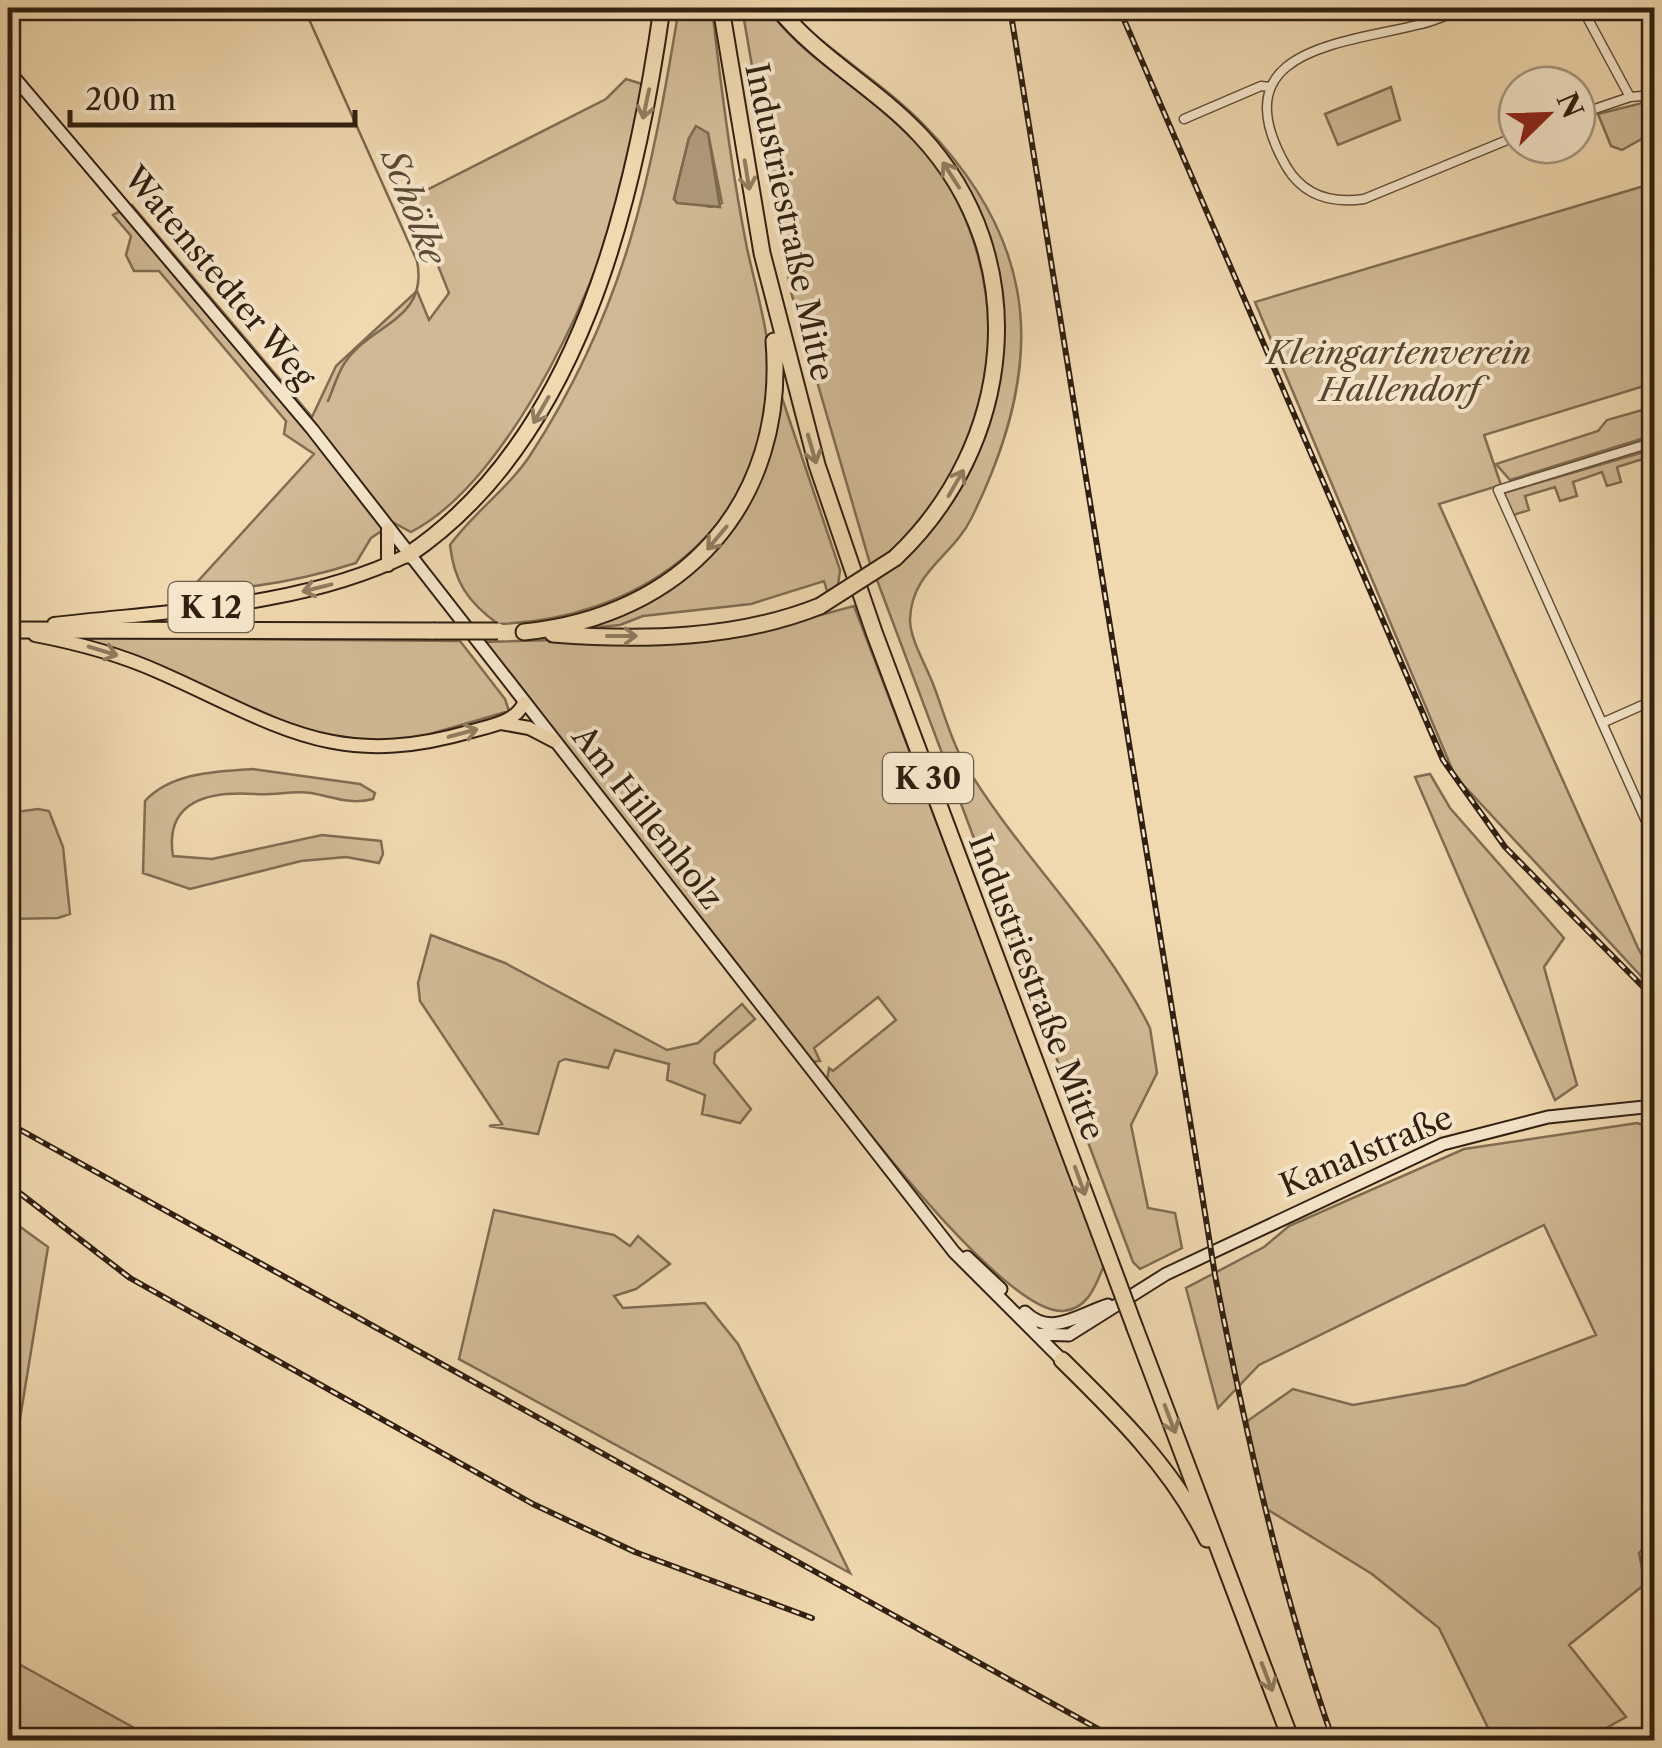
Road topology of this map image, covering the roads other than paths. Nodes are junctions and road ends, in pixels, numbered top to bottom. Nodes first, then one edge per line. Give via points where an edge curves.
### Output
1 (662, 8) edge
2 (721, 8) edge
3 (778, 8) edge
4 (1464, 8) edge
5 (1582, 8) edge
6 (8, 70) edge
7 (1270, 87) junction
8 (1654, 95) edge
9 (1630, 97) junction
10 (1597, 108) edge
11 (1184, 119) dead end
12 (1497, 144) edge
13 (769, 287) junction
14 (312, 429) joint
15 (1654, 442) edge
16 (388, 530) junction
17 (408, 555) junction
18 (388, 565) junction
19 (8, 630) edge
20 (524, 632) junction
21 (1654, 700) edge
22 (524, 703) junction
23 (501, 722) junction
24 (1602, 723) junction
25 (554, 741) junction
26 (1654, 838) edge
27 (1654, 1106) edge
28 (944, 1238) junction
29 (1117, 1302) junction
30 (1065, 1323) junction
31 (1034, 1332) junction
32 (1058, 1338) junction
33 (1062, 1360) junction
34 (1243, 1612) junction
35 (1291, 1740) edge

1 -> 17 highway via 621,208 550,396 487,488
2 -> 13 highway, Industriestraße Mitte / K 30
20 -> 3 highway, bridge via 686,635 758,626 820,606 894,558 947,499 982,428 998,352 993,276 970,207 932,148
4 - 7 street via 1425,24 1324,45 1286,64
5 - 9 street
6 - 14 street, Watenstedter Weg
7 - 11 street
7 - 12 street via 1278,152 1303,188 1331,200 1364,200
8 - 9 street
9 - 10 street
13 -> 20 highway via 776,361 772,424 752,483 724,529 690,566 636,602 570,625
13 -> 34 highway, Industriestraße Mitte / K 30, bridge via 850,566
14 - 16 street, Am Hillenholz
15 - 24 street via 1498,490
16 - 17 street, Am Hillenholz
16 - 18 main road
17 - 18 main road, K 12
17 - 22 street, Am Hillenholz
18 -> 19 main road, K 12 via 288,595
19 - 20 highway, bridge
19 -> 23 main road, K 12 via 114,654 260,722 322,740 419,743
21 - 24 street
22 - 23 main road, K 12
22 - 25 street, Am Hillenholz
23 - 25 main road
24 - 26 street
25 - 28 street, Am Hillenholz
27 - 29 street, Kanalstraße via 1548,1117 1442,1144
28 - 30 street, Am Hillenholz via 1034,1321
28 - 31 street, Am Hillenholz
29 - 30 street, Kanalstraße
29 - 32 street, Kanalstraße
30 - 32 street
31 - 32 street
31 - 33 street, Am Hillenholz
32 - 33 street
33 - 34 highway via 1128,1425 1172,1482
34 -> 35 highway, Industriestraße Mitte / K 30

